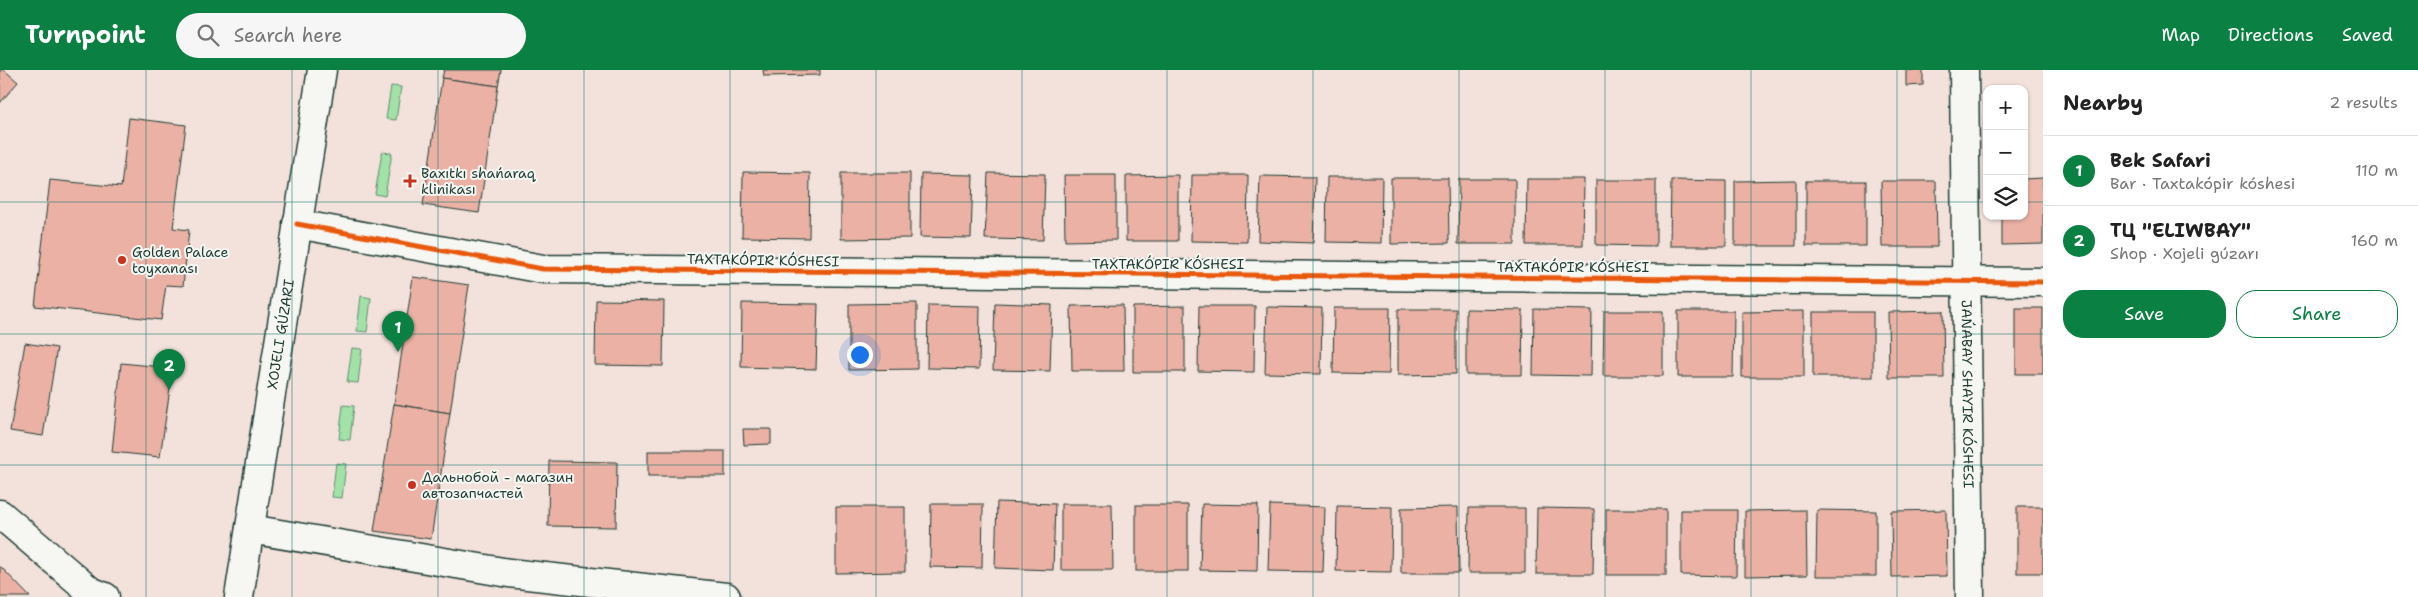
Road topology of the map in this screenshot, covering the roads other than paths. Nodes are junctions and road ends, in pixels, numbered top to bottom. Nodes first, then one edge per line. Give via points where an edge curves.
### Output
1 (322, 70) edge
2 (1964, 70) edge
3 (297, 224) junction
4 (1966, 282) junction
5 (2043, 282) edge
6 (0, 514) edge
7 (250, 529) junction
8 (105, 597) edge
9 (239, 597) edge
10 (726, 597) edge
11 (1970, 597) edge

1 - 3 street
2 - 4 street
3 - 4 street, TAXTAKÓPIR KÓSHESI via 543,269
3 - 7 street
4 - 5 street, TAXTAKÓPIR KÓSHESI
4 - 11 street
6 - 8 street via 90,591
7 - 9 street
7 - 10 street via 509,573

